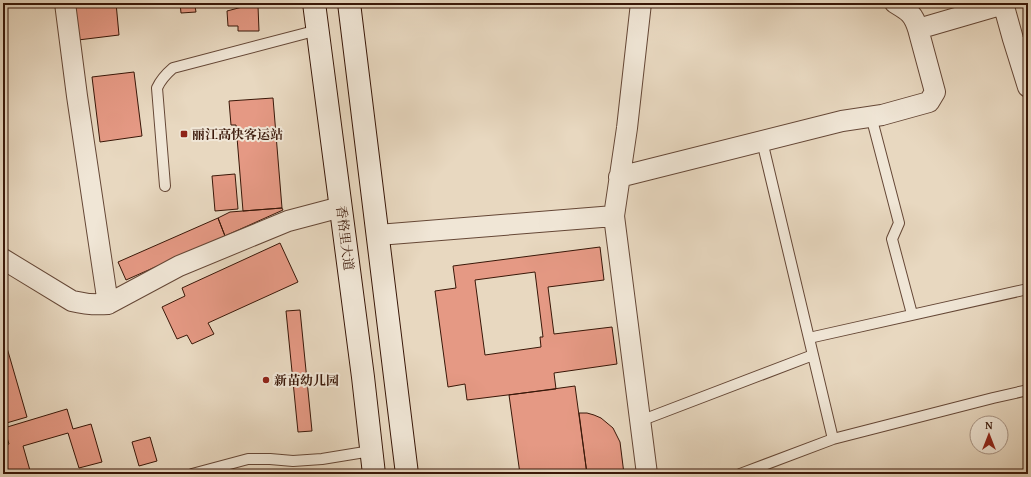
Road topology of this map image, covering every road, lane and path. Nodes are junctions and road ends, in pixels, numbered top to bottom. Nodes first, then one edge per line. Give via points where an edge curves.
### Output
1 (65, 3) edge
2 (314, 3) edge
3 (349, 3) edge
4 (641, 3) edge
5 (894, 3) edge
6 (1004, 3) edge
7 (918, 29) junction
8 (318, 30) junction
9 (1028, 87) edge
10 (871, 116) junction
11 (762, 141) junction
12 (620, 177) junction
13 (165, 186) dead end
14 (341, 207) junction
15 (614, 216) junction
16 (378, 235) junction
17 (3, 259) edge
18 (1028, 288) edge
19 (108, 304) junction
20 (912, 314) junction
21 (809, 338) junction
22 (813, 355) junction
23 (1028, 390) edge
24 (640, 421) junction
25 (833, 439) junction
26 (371, 451) junction
27 (192, 474) edge
28 (374, 474) edge
29 (407, 474) edge
30 (647, 474) edge
31 (740, 474) edge

1 - 19 street
2 - 8 main road, 香格里大道
3 - 16 main road
4 - 12 street
5 - 7 street via 914,18
6 - 7 street
6 - 9 street
7 - 10 street via 935,92 929,102
8 - 13 lane via 173,68 164,77 157,88
8 - 14 main road, 香格里大道
10 - 11 street
10 - 20 lane via 900,223 892,238
11 - 12 street
11 - 21 lane
12 - 15 street
14 - 19 street via 288,221 179,266
14 - 26 main road, 香格里大道
15 - 16 street
15 - 24 street
16 - 29 main road
17 - 19 street via 72,301
18 - 20 lane
20 - 21 lane
21 - 22 lane
22 - 24 lane
22 - 25 lane
23 - 25 lane
24 - 30 street
25 - 31 lane
26 - 27 lane via 293,461 248,459
26 - 28 main road, 香格里大道

